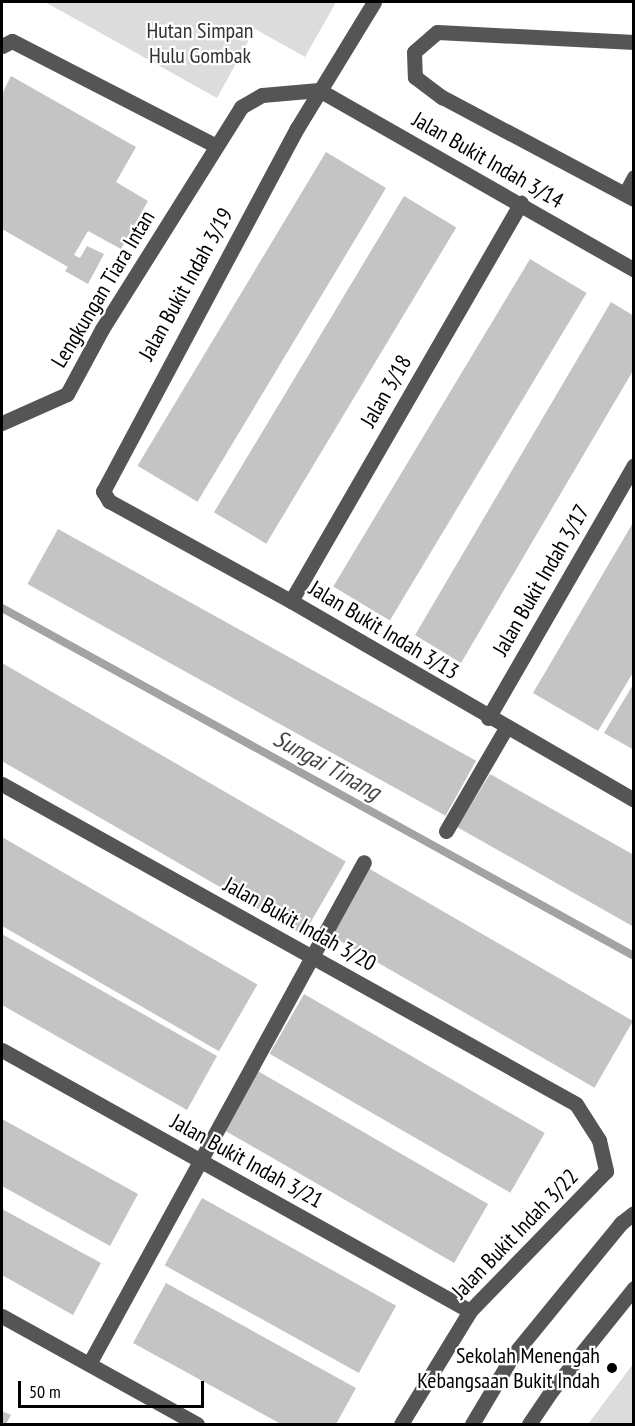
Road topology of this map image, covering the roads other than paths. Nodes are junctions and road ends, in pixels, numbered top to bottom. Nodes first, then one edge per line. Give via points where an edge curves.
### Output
1 (374, 2) edge
2 (633, 42) edge
3 (2, 46) edge
4 (319, 90) junction
5 (216, 146) junction
6 (633, 177) edge
7 (629, 197) edge
8 (521, 203) junction
9 (633, 270) edge
10 (2, 423) edge
11 (633, 465) edge
12 (109, 501) joint
13 (291, 601) junction
14 (489, 718) junction
15 (506, 728) junction
16 (2, 784) edge
17 (633, 800) edge
18 (446, 831) dead end
19 (364, 862) dead end
20 (312, 957) junction
21 (2, 1050) edge
22 (576, 1104) joint
23 (200, 1161) junction
24 (633, 1213) edge
25 (633, 1288) edge
26 (470, 1311) junction
27 (2, 1316) edge
28 (89, 1365) junction
29 (197, 1425) edge
30 (401, 1425) edge
31 (472, 1425) edge
32 (529, 1425) edge

1 - 4 street, Jalan Bukit Indah 3/19
2 - 7 street via 437,32 414,52 415,77 442,97
3 - 5 street via 12,41
4 - 5 street, Lengkungan Tiara Intan via 262,95 242,107
4 - 8 street, Jalan Bukit Indah 3/14
4 - 12 street, Jalan Bukit Indah 3/19 via 105,480 103,490
5 - 10 street, Lengkungan Tiara Intan via 102,329 67,394
6 - 7 street
8 - 9 street, Jalan Bukit Indah 3/14
8 - 13 street, Jalan 3/18
11 - 14 street, Jalan Bukit Indah 3/17
12 - 13 street, Jalan Bukit Indah 3/13
13 - 14 street, Jalan Bukit Indah 3/13
14 - 15 street, Jalan Bukit Indah 3/13
15 - 17 street, Jalan Bukit Indah 3/13
15 - 18 street
16 - 20 street, Jalan Bukit Indah 3/20
19 - 20 street
20 - 22 street, Jalan Bukit Indah 3/20
20 - 23 street
21 - 23 street, Jalan Bukit Indah 3/21
22 - 26 street, Jalan Bukit Indah 3/22 via 599,1140 606,1171
23 - 26 street, Jalan Bukit Indah 3/21
23 - 28 street
24 - 31 street via 513,1354
25 - 32 street
26 - 30 street, Jalan Bukit Indah 3/22
27 - 28 street
28 - 29 street

